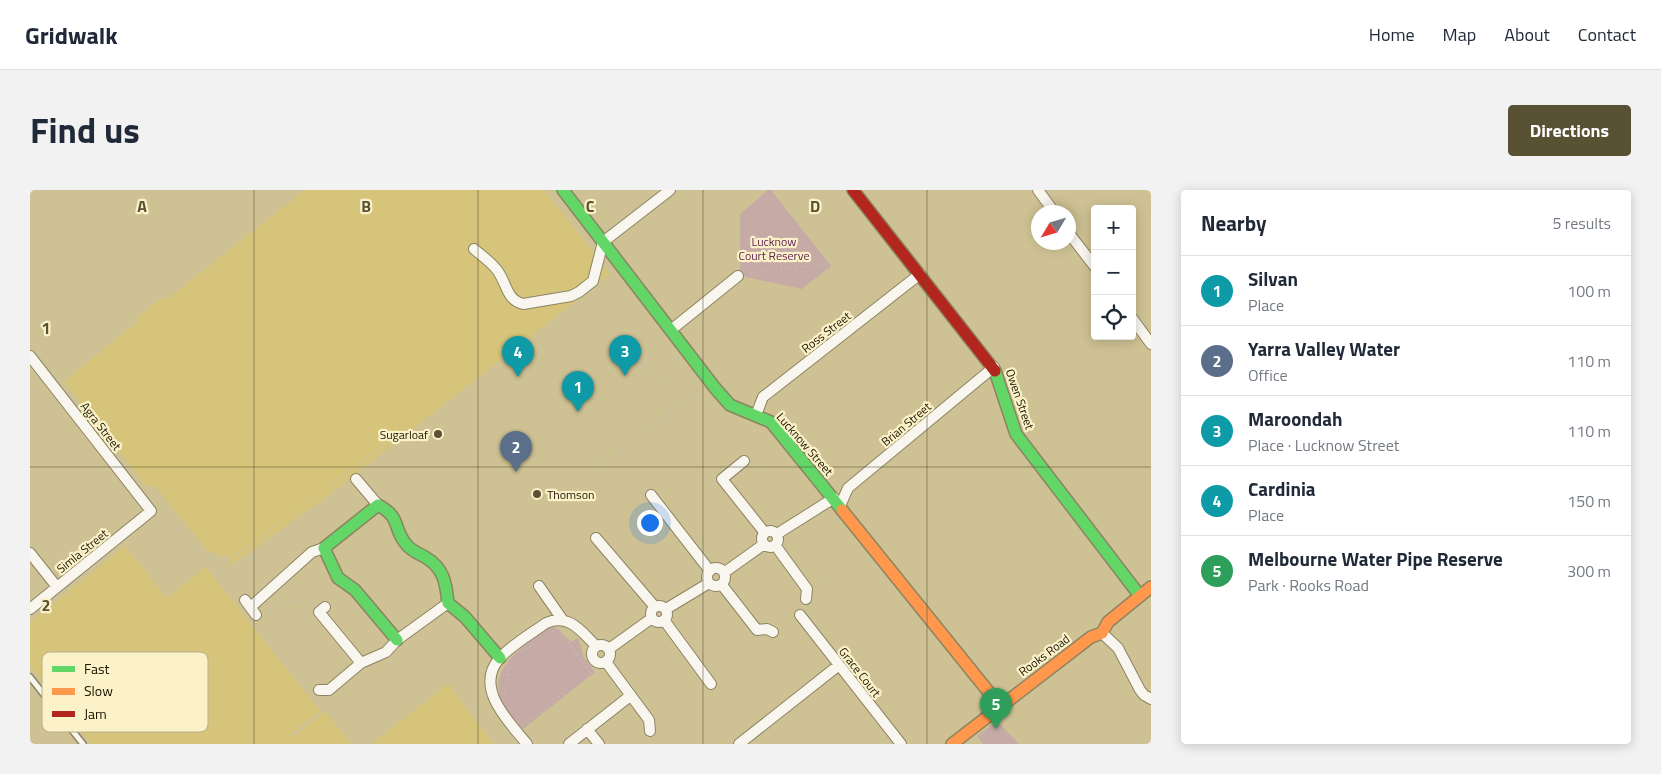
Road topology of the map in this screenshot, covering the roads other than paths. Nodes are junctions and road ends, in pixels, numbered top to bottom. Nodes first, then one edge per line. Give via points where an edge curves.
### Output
1 (563, 190) edge
2 (670, 190) edge
3 (853, 190) edge
4 (1038, 190) edge
5 (1049, 205) edge
6 (603, 242) junction
7 (1076, 243) edge
8 (474, 249) dead end
9 (1091, 263) edge
10 (920, 274) junction
11 (738, 276) dead end
12 (1136, 323) edge
13 (671, 330) junction
14 (1151, 344) edge
15 (30, 356) edge
16 (994, 367) junction
17 (756, 415) junction
18 (744, 461) road end
19 (356, 479) dead end
20 (651, 495) dead end
21 (837, 502) junction
22 (378, 505) junction
23 (150, 513) joint
24 (777, 534) junction
25 (596, 538) dead end
26 (764, 538) junction
27 (775, 545) junction
28 (324, 548) junction
29 (30, 553) edge
30 (710, 571) junction
31 (725, 572) junction
32 (709, 583) junction
33 (722, 584) junction
34 (539, 586) dead end
35 (57, 587) junction
36 (1151, 587) edge
37 (1140, 596) junction
38 (806, 599) road end
39 (254, 602) road end
40 (448, 603) junction
41 (324, 604) road end
42 (655, 607) junction
43 (30, 609) edge
44 (666, 609) junction
45 (800, 615) dead end
46 (652, 618) junction
47 (562, 619) junction
48 (664, 620) junction
49 (766, 631) road end
50 (1102, 632) junction
51 (397, 640) junction
52 (592, 643) junction
53 (609, 649) junction
54 (505, 660) junction
55 (362, 663) junction
56 (839, 665) junction
57 (609, 666) junction
58 (30, 677) edge
59 (709, 681) road end
60 (319, 690) road end
61 (42, 692) edge
62 (630, 696) junction
63 (1151, 698) edge
64 (1000, 706) junction
65 (587, 729) junction
66 (650, 731) dead end
67 (74, 732) edge
68 (83, 744) edge
69 (527, 744) edge
70 (569, 744) edge
71 (599, 744) edge
72 (739, 744) edge
73 (901, 744) edge
74 (952, 744) edge

1 - 6 street, Lucknow Street
2 - 6 street
3 - 10 street, Owen Street
4 - 5 street
6 - 8 street via 592,281 579,292 523,304 510,297 496,269
6 - 13 street, Lucknow Street
7 - 9 street
10 - 16 street, Owen Street
10 - 17 street, Ross Street via 763,397
11 - 13 street
12 - 14 street
13 - 17 street, Lucknow Street via 730,405
15 - 23 street, Agra Street via 149,507
16 - 21 street, Brian Street via 848,488
16 - 37 street, Owen Street via 1016,434
17 - 21 street, Lucknow Street via 770,422
18 - 26 street via 722,479
19 - 22 street
20 - 30 street
21 - 24 street
21 - 64 street, Lucknow Street
22 - 28 street
22 - 40 street via 391,512 408,548 443,571
23 - 35 street, Simla Street
24 - 26 street via 770,531
24 - 27 street
25 - 42 street
26 - 27 street via 769,547
26 - 31 street
27 - 38 street via 807,589
28 - 39 street via 312,552
28 - 51 street via 338,578 355,590
29 - 35 street
30 - 31 street via 716,568
30 - 32 street
31 - 33 street via 726,579
32 - 33 street via 717,587
32 - 44 street
33 - 49 street
34 - 47 street
35 - 43 street, Simla Street
36 - 37 street, Rooks Road
37 - 50 street, Rooks Road via 1108,622
40 - 51 street
40 - 54 street
41 - 55 street via 319,612
42 - 44 street
42 - 46 street via 651,612
44 - 48 street
45 - 56 street, Grace Court
46 - 48 street via 658,622
46 - 53 street
47 - 52 street via 572,623
47 - 54 street via 546,623
48 - 59 street
50 - 63 street via 1118,648 1144,696
50 - 64 street, Rooks Road
51 - 55 street via 386,652
52 - 53 street
52 - 57 street via 594,659
53 - 57 street
54 - 69 street via 492,678 492,692 500,711
55 - 60 street via 329,690
56 - 72 street
56 - 73 street, Grace Court
57 - 62 street
58 - 61 lane
62 - 65 street
62 - 66 street via 649,720
64 - 74 street, Rooks Road
65 - 70 street
65 - 71 street
67 - 68 lane

